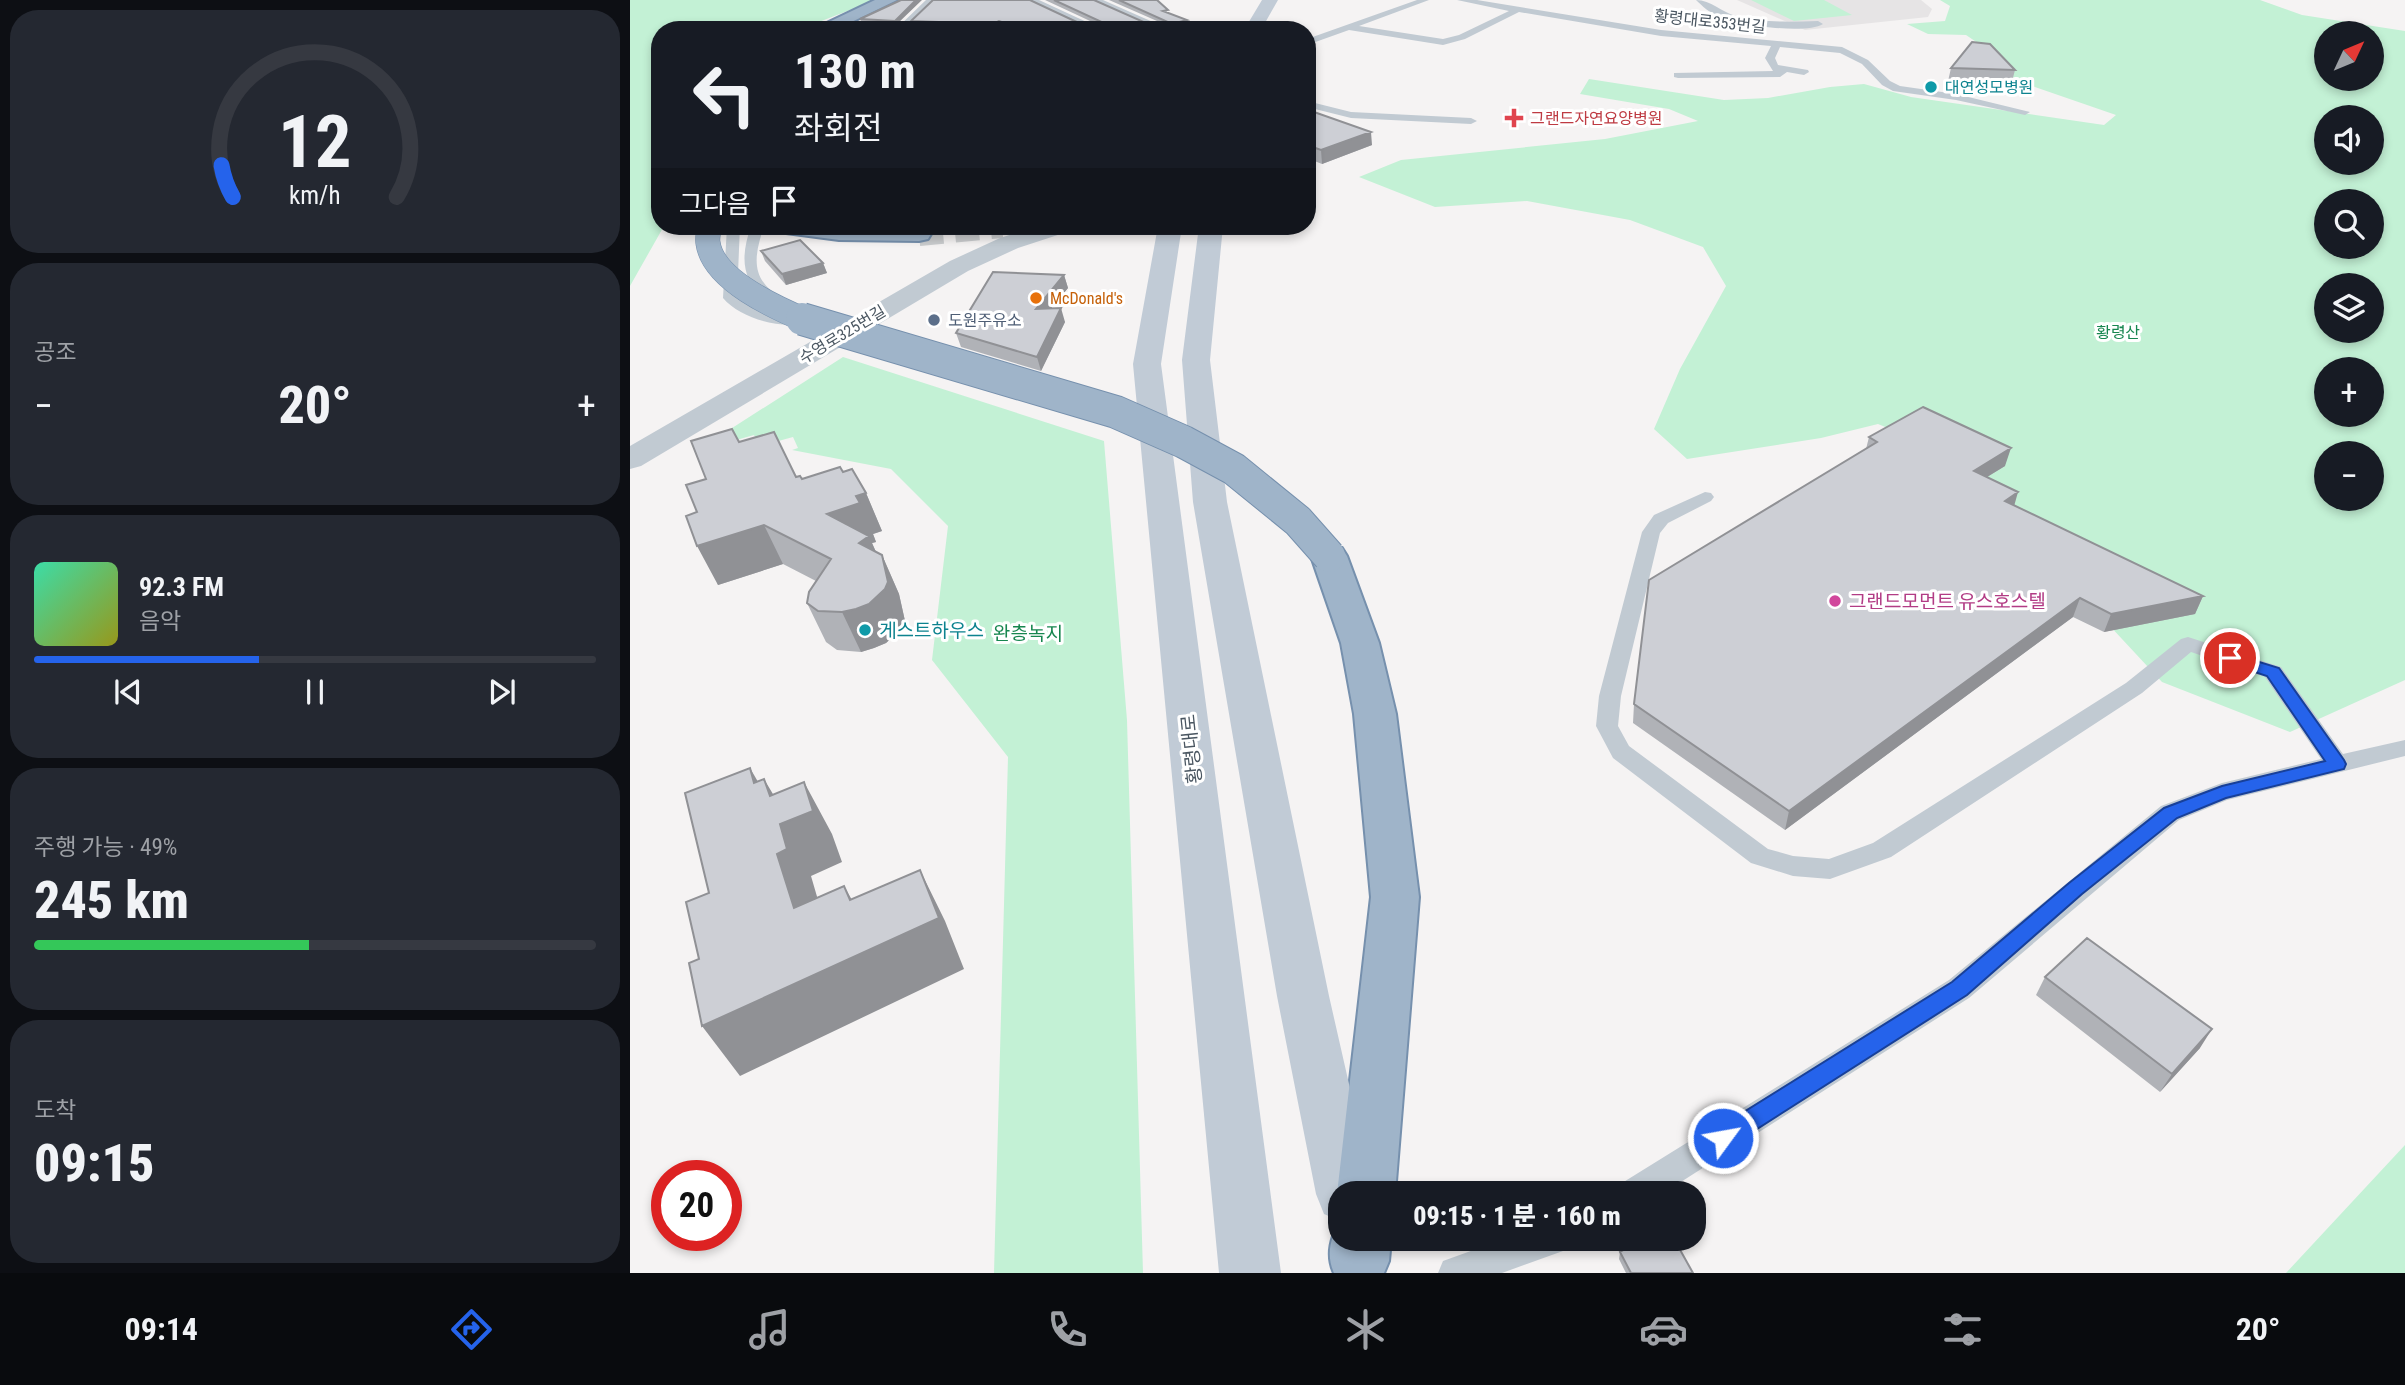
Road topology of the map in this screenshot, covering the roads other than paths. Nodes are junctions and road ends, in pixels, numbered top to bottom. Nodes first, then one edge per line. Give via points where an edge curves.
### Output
1 (889, 0) edge
2 (931, 0) edge
3 (1055, 0) edge
4 (1095, 0) edge
5 (1270, 0) edge
6 (1425, 0) edge
7 (1461, 0) edge
8 (1700, 0) edge
9 (1035, 2) edge
10 (1519, 9) junction
11 (1152, 11) edge
12 (1354, 12) dead end
13 (1132, 15) junction
14 (1366, 20) junction
15 (841, 21) edge
16 (909, 21) edge
17 (1078, 21) edge
18 (1105, 21) edge
19 (1146, 21) edge
20 (1257, 21) edge
21 (1818, 24) dead end
22 (1345, 27) junction
23 (1316, 38) edge
24 (1408, 38) junction
25 (1777, 44) junction
26 (1393, 45) dead end
27 (1774, 67) junction
28 (1804, 72) dead end
29 (1678, 75) dead end
30 (1757, 75) junction
31 (1764, 85) dead end
32 (1316, 106) edge
33 (2025, 112) dead end
34 (1471, 121) dead end
35 (707, 235) edge
36 (733, 235) edge
37 (754, 235) edge
38 (1036, 235) edge
39 (1162, 235) edge
40 (1210, 235) edge
41 (860, 324) junction
42 (630, 459) edge
43 (1705, 497) dead end
44 (2405, 748) edge
45 (2337, 764) junction
46 (1342, 1181) edge
47 (1367, 1181) edge
48 (1654, 1181) edge
49 (1517, 1251) edge
50 (1250, 1273) edge
51 (1455, 1273) edge

1 - 15 highway
2 - 16 lane
3 - 9 lane
4 - 13 lane
5 - 20 main road
6 - 14 lane
7 - 10 lane, 황령대로353번길
8 - 21 lane via 1734,18
9 - 17 lane
10 - 24 lane via 1453,40 1435,43
10 - 25 lane, 황령대로353번길 via 1661,33
11 - 13 lane
12 - 14 lane via 1355,17
13 - 18 lane
13 - 19 lane
14 - 22 lane
22 - 23 lane
22 - 24 lane
24 - 26 lane
25 - 27 lane via 1770,58
25 - 33 lane, 황령대로353번길 via 1842,50 1865,62 1897,89
27 - 28 lane
27 - 30 lane via 1782,73
29 - 30 lane
30 - 31 lane
32 - 34 lane via 1351,115
35 - 47 highway, bridge via 716,264 782,312 1115,412 1161,432 1234,469 1297,521 1329,556 1360,643 1375,714 1395,897
36 - 41 lane via 730,298 746,312
37 - 41 lane via 748,252 754,282 772,298 794,310
38 - 41 street, 수영로325번길 via 986,252
39 - 50 main road, 황령대로 via 1147,364
40 - 46 main road via 1196,360 1210,502
41 - 42 street, 수영로325번길
43 - 45 lane via 1661,519 1651,532 1610,696 1607,726 1621,752 1760,856 1793,866 1830,869 1882,850 2134,688 2188,644 2273,672
44 - 45 lane
45 - 48 lane via 2222,792 2170,813 1959,989
49 - 51 lane

